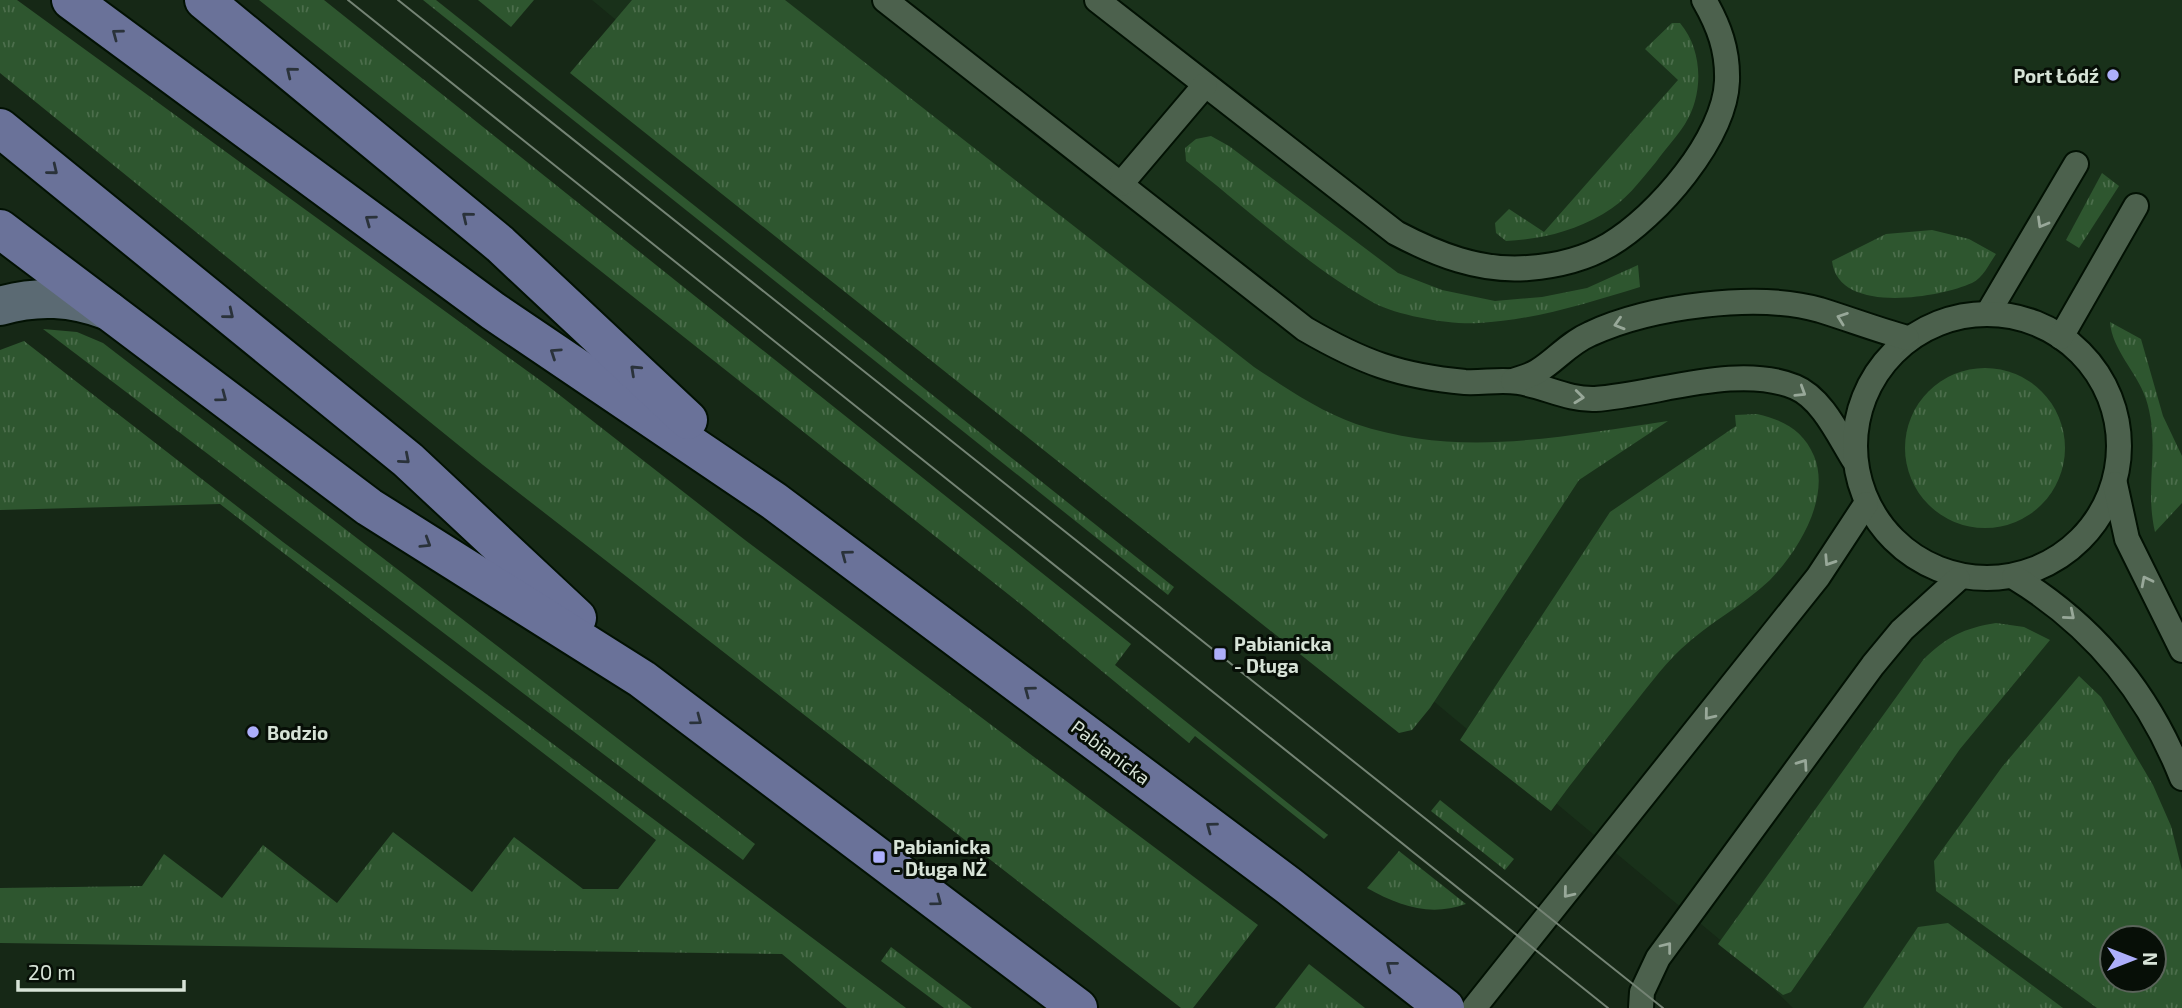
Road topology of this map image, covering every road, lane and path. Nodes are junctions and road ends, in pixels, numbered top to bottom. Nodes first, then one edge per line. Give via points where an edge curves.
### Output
1 (71, 0) edge
2 (204, 0) edge
3 (886, 0) edge
4 (1097, 0) edge
5 (1704, 0) edge
6 (1205, 85) junction
7 (0, 128) edge
8 (2076, 164) dead end
9 (1121, 184) junction
10 (2136, 206) dead end
11 (0, 229) edge
12 (0, 306) edge
13 (109, 311) junction
14 (1988, 313) junction
15 (2061, 337) junction
16 (1907, 338) junction
17 (1513, 381) junction
18 (1854, 460) junction
19 (2116, 484) junction
20 (774, 501) junction
21 (1866, 504) junction
22 (2014, 577) junction
23 (1958, 579) junction
24 (2182, 650) edge
25 (642, 679) junction
26 (2182, 778) edge
27 (1078, 1008) edge
28 (1445, 1008) edge
29 (1474, 1008) edge
30 (1641, 1008) edge

20 -> 1 main road via 494,311
20 -> 2 main road via 500,244
3 - 9 lane
4 - 6 lane
5 - 6 lane via 1726,51 1727,83 1703,149 1636,227 1608,246 1551,265 1525,269 1493,266 1432,252 1396,233
6 - 9 lane
7 -> 25 main road via 408,460
8 -> 14 lane
9 - 17 lane via 1305,329 1352,356 1396,372 1436,379
10 - 15 lane
11 - 13 main road
12 - 13 street via 35,298 64,298
13 -> 25 main road via 369,507
14 - 15 lane via 2045,325
14 - 16 lane via 1948,317
15 - 19 lane via 2087,357 2112,397 2121,442
16 -> 17 lane via 1779,302 1692,306 1592,332 1537,372
16 - 18 lane via 1877,369 1858,411
17 -> 18 lane via 1571,398 1595,399 1767,378 1797,387 1816,401
18 - 21 lane
19 - 22 lane via 2094,526 2057,560
24 -> 19 lane via 2127,539
28 -> 20 main road, Pabianicka via 1278,877
21 - 23 lane via 1895,543
21 -> 29 lane via 1818,577
22 - 23 lane
22 -> 26 lane via 2054,601 2124,673 2170,747
30 -> 23 lane via 1642,992 1658,958 1873,665 1902,630
25 -> 27 main road

